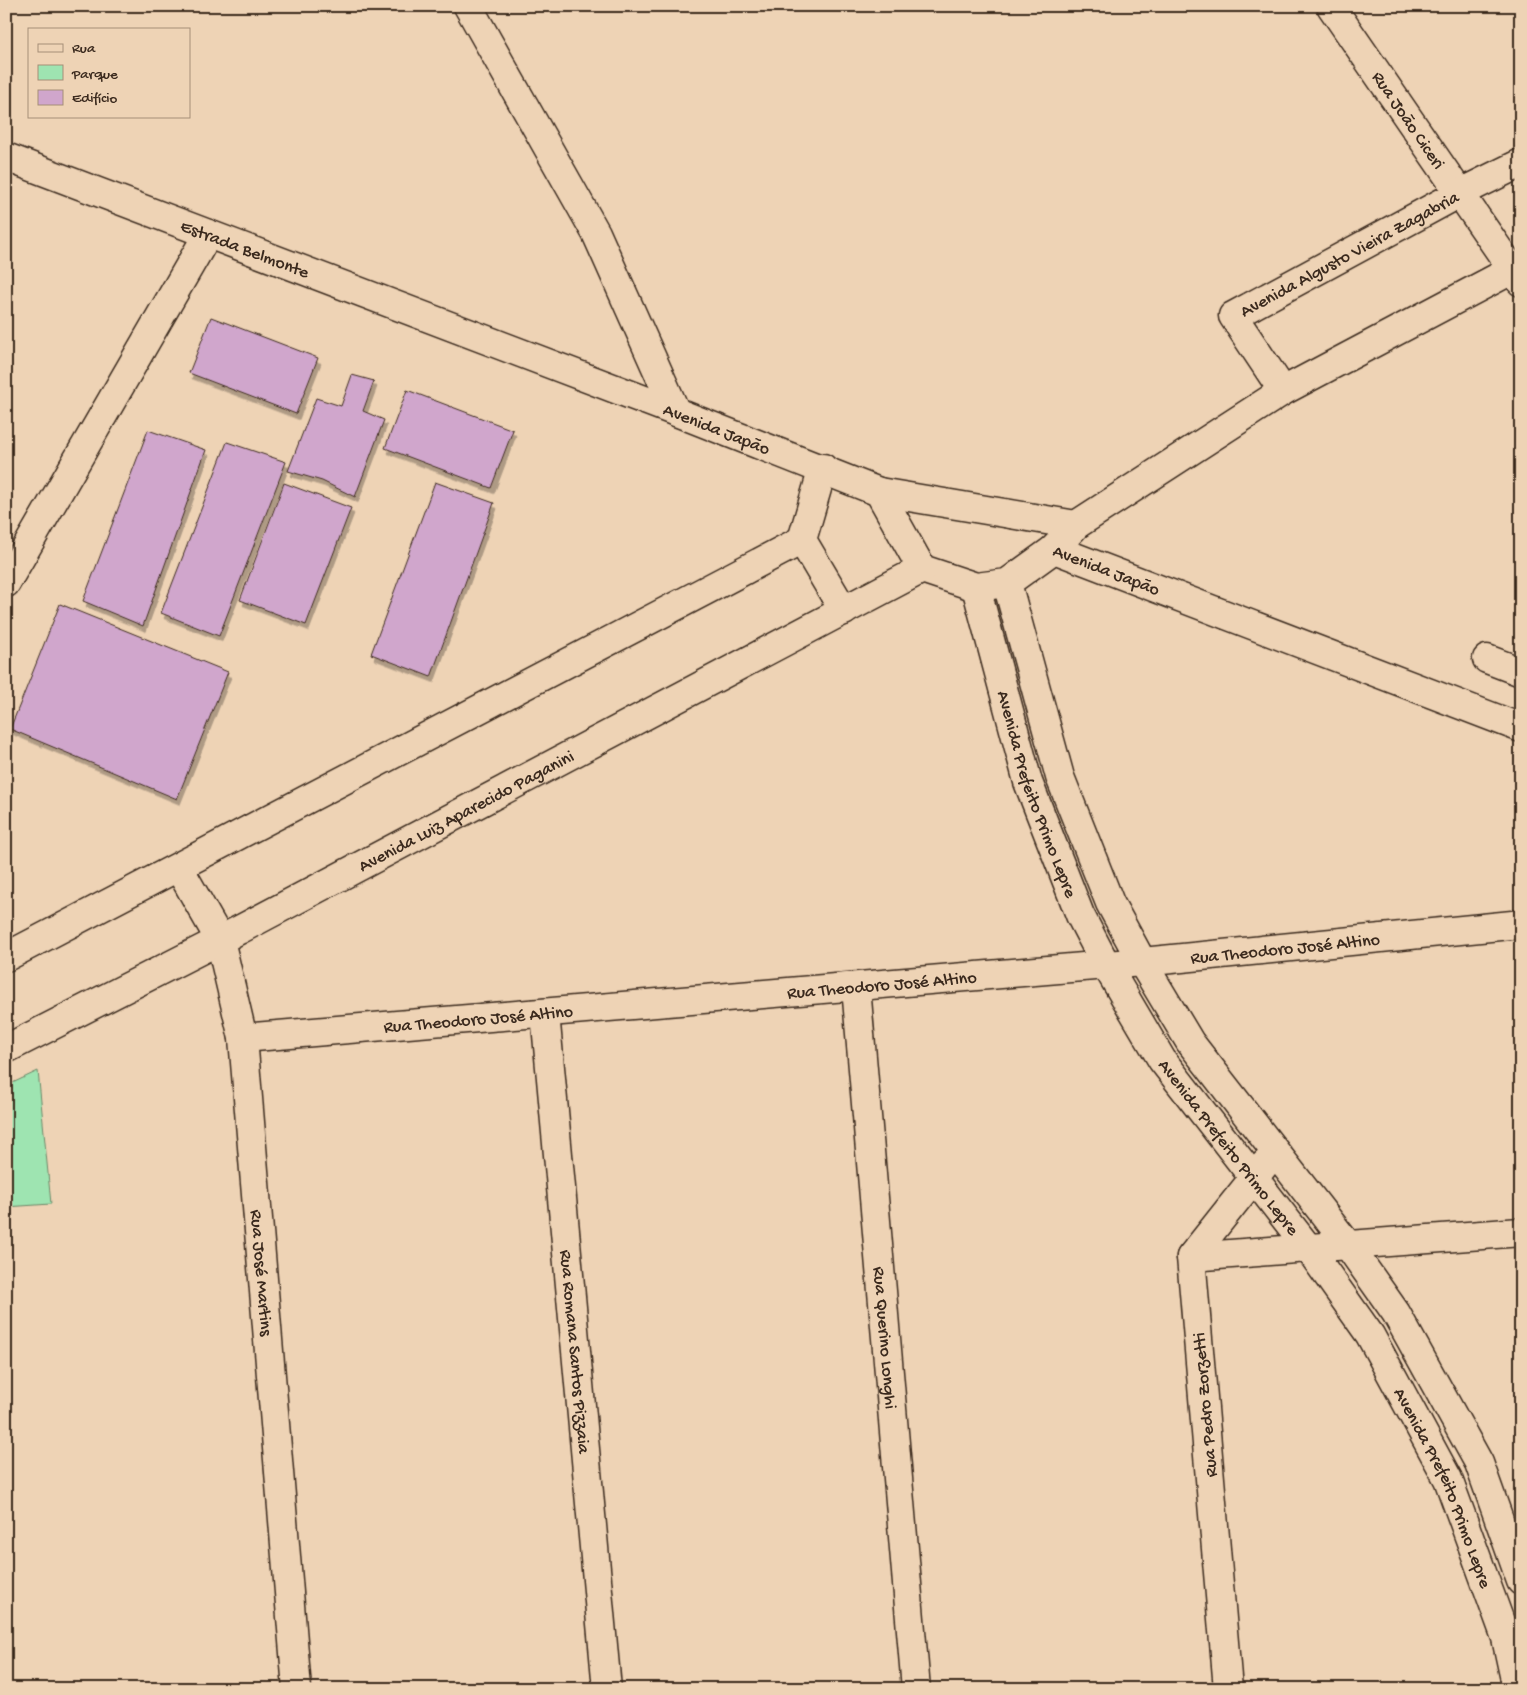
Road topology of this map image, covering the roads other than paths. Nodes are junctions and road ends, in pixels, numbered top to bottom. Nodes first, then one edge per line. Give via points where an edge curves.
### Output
1 (468, 6) edge
2 (1331, 6) edge
3 (6, 158) edge
4 (1521, 163) edge
5 (1460, 193) junction
6 (208, 234) junction
7 (1518, 272) edge
8 (485, 339) joint
9 (1283, 391) junction
10 (676, 412) junction
11 (823, 468) junction
12 (879, 492) junction
13 (1076, 525) junction
14 (802, 540) junction
15 (15, 548) edge
16 (1054, 549) junction
17 (922, 569) junction
18 (6, 583) edge
19 (1007, 583) junction
20 (976, 588) junction
21 (844, 611) junction
22 (1487, 659) dead end
23 (1521, 672) edge
24 (1521, 728) edge
25 (180, 868) junction
26 (1521, 924) edge
27 (220, 940) junction
28 (6, 956) edge
29 (1142, 962) junction
30 (1106, 965) junction
31 (856, 987) junction
32 (545, 1013) junction
33 (243, 1038) junction
34 (6, 1049) edge
35 (1275, 1151) junction
36 (1254, 1178) junction
37 (1521, 1232) edge
38 (1348, 1245) junction
39 (1310, 1249) junction
40 (1191, 1257) junction
41 (1521, 1582) edge
42 (297, 1689) edge
43 (607, 1689) edge
44 (916, 1689) edge
45 (1228, 1689) edge
46 (1517, 1689) edge

1 - 10 street via 596,233
2 - 5 street, Rua João Ciceri
3 - 6 street, Estrada Belmonte
4 - 5 street, Avenida Algusto Vieira Zagabria
5 - 7 street, Rua João Ciceri
5 - 9 street, Avenida Algusto Vieira Zagabria via 1233,316
6 - 8 street, Estrada Belmonte
6 - 15 street
7 - 9 street
8 - 10 street, Avenida Japão
9 - 13 street
10 - 11 street, Avenida Japão
11 - 12 street, Avenida Japão
11 - 14 street
12 - 13 street, Avenida Japão
12 - 17 street
13 - 16 street
14 - 21 street
14 - 25 street
15 - 18 street
16 - 19 street, Avenida Japão
16 - 24 street, Avenida Japão
17 - 20 street, Avenida Japão
17 - 21 street, Avenida Luiz Aparecido Paganini
19 - 20 street, Avenida Japão
19 - 29 street, Avenida Prefeito Primo Lepre via 1060,777 1110,903
20 - 30 street, Avenida Prefeito Primo Lepre via 1028,782 1080,915
21 - 27 street, Avenida Luiz Aparecido Paganini
22 - 23 street
25 - 27 street, Rua José Martins
25 - 28 street
26 - 29 street, Rua Theodoro José Altino
27 - 33 street, Rua José Martins
27 - 34 street, Avenida Luiz Aparecido Paganini
29 - 30 street, Rua Theodoro José Altino
29 - 35 street, Avenida Prefeito Primo Lepre via 1190,1042
30 - 31 street, Rua Theodoro José Altino
30 - 36 street, Avenida Prefeito Primo Lepre via 1162,1060
31 - 32 street, Rua Theodoro José Altino
31 - 44 street, Rua Querino Longhi
32 - 33 street, Rua Theodoro José Altino
32 - 43 street, Rua Romana Santos Pizzaia
33 - 42 street, Rua José Martins
35 - 36 street
35 - 38 street, Avenida Prefeito Primo Lepre
36 - 39 street, Avenida Prefeito Primo Lepre
36 - 40 street
37 - 38 street
38 - 39 street
38 - 41 street, Avenida Prefeito Primo Lepre via 1396,1314 1479,1463
39 - 40 street
39 - 46 street, Avenida Prefeito Primo Lepre via 1370,1335 1448,1479 1506,1638
40 - 45 street, Rua Pedro Zorzetti

